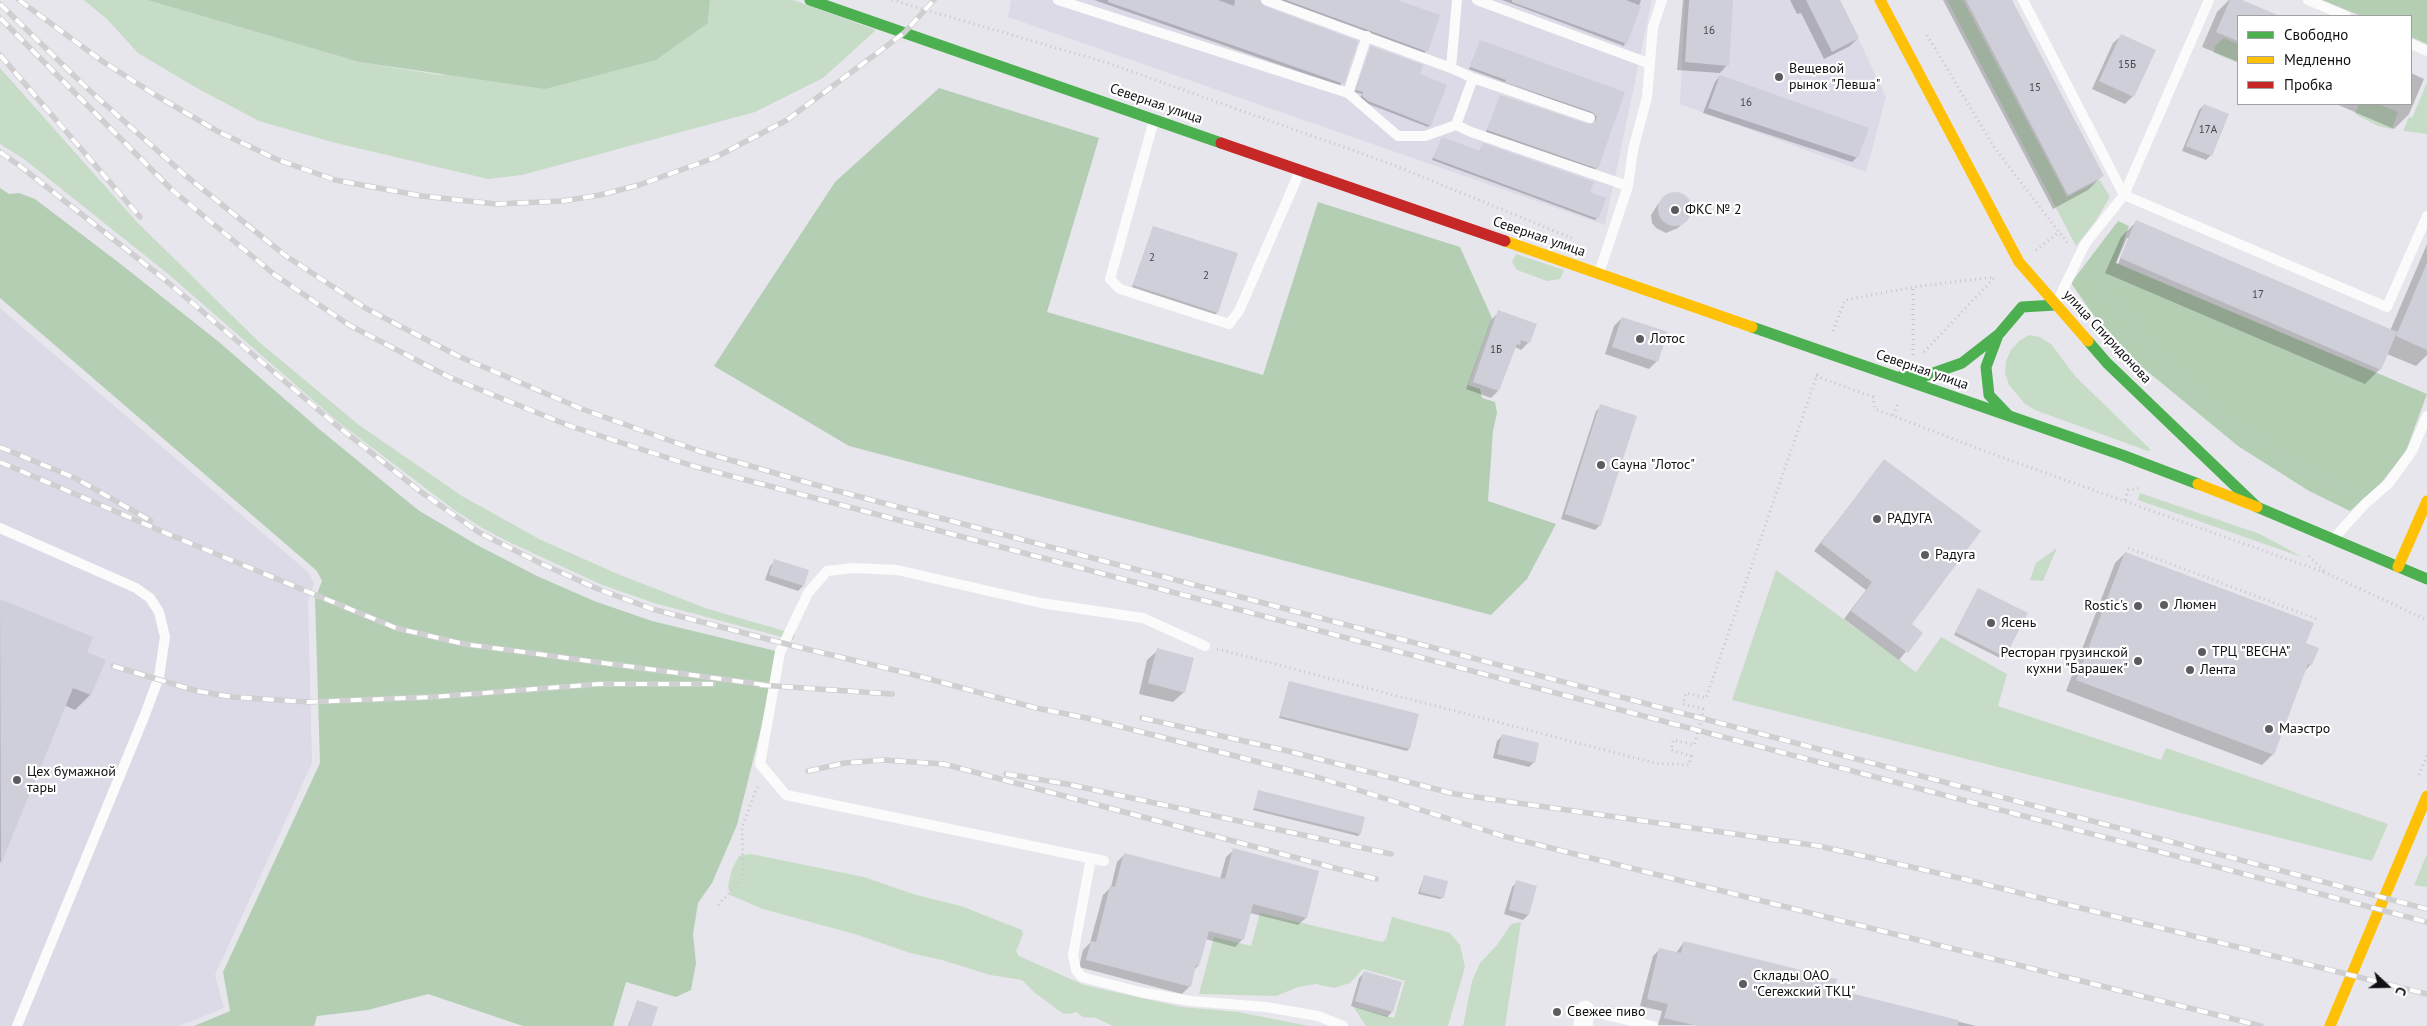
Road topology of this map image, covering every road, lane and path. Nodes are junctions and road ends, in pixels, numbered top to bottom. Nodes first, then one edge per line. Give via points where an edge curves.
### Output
1 (810, 0) edge
2 (892, 0) edge
3 (1058, 0) edge
4 (1266, 0) edge
5 (1457, 0) edge
6 (1476, 0) edge
7 (1662, 0) edge
8 (1880, 0) edge
9 (2022, 0) edge
10 (2209, 0) edge
11 (2308, 0) edge
12 (2344, 15) edge
13 (1925, 33) dead end
14 (1368, 36) junction
15 (2412, 44) edge
16 (2427, 51) edge
17 (1648, 63) junction
18 (1450, 68) junction
19 (1473, 78) junction
20 (1348, 93) junction
21 (1590, 118) dead end
22 (1154, 119) junction
23 (1456, 125) junction
24 (1301, 170) junction
25 (1628, 186) junction
26 (2124, 196) junction
27 (2427, 216) edge
28 (2059, 232) junction
29 (1606, 252) junction
30 (2032, 253) dead end
31 (2079, 256) junction
32 (1599, 274) junction
33 (1913, 287) junction
34 (2018, 298) dead end
35 (2055, 305) junction
36 (1824, 328) dead end
37 (1833, 332) junction
38 (1999, 334) junction
39 (1842, 335) dead end
40 (1825, 352) junction
41 (1920, 356) dead end
42 (1913, 363) dead end
43 (1816, 376) junction
44 (1894, 376) junction
45 (1901, 396) dead end
46 (1893, 415) junction
47 (2009, 416) junction
48 (2427, 416) edge
49 (2370, 500) junction
50 (2427, 501) edge
51 (2256, 506) junction
52 (0, 528) edge
53 (2332, 540) junction
54 (2128, 548) dead end
55 (2398, 568) junction
56 (2427, 579) edge
57 (2317, 618) dead end
58 (2427, 620) edge
59 (1205, 646) joint
60 (764, 769) junction
61 (2427, 796) edge
62 (1091, 858) junction
63 (1104, 861) dead end
64 (718, 905) dead end
65 (1584, 1018) edge
66 (17, 1026) edge
67 (1343, 1026) edge
68 (1653, 1026) edge
69 (2330, 1026) edge

1 - 22 street, Северная улица
2 - 29 path via 1136,73 1392,164
3 - 20 lane
4 - 14 lane
5 - 18 lane
6 - 17 lane
7 - 17 lane via 1653,27
8 - 35 street, улица Спиридонова via 2023,274
9 - 26 lane
10 - 26 lane
11 - 12 lane
13 - 28 path via 1994,147
14 - 18 lane
14 - 20 lane
15 - 16 lane
17 - 25 lane via 1647,97 1633,150
18 - 19 lane
19 - 21 lane
19 - 23 lane
20 - 23 lane via 1398,136 1425,136
22 - 24 street, Северная улица
22 - 24 lane via 1110,280 1120,289 1230,324
23 - 25 lane
24 - 32 street, Северная улица
25 - 29 lane
26 - 27 lane via 2387,307
26 - 31 lane
28 - 30 path
28 - 31 path
29 - 32 lane
31 - 35 lane
31 - 49 path via 2164,362 2227,420 2323,480
32 - 40 street, Северная улица
33 - 37 path via 1845,300
33 - 41 path via 1995,277
33 - 42 path
34 - 38 street
35 - 38 street via 2022,308
35 - 51 street, улица Спиридонова via 2107,363
36 - 37 path
37 - 39 path
37 - 40 path
38 - 44 street via 1962,363 1925,376
38 - 47 street via 1986,367 1989,395
40 - 43 path
40 - 44 street, Северная улица
43 - 46 path via 1873,397 1875,409
43 - 59 path via 1706,698 1686,693 1683,704 1703,709 1702,718 1694,745 1674,740 1671,750 1691,756 1689,765 1655,763
44 - 47 street, Северная улица
45 - 46 path
46 - 58 path via 1998,456 2326,573
47 - 51 street, Северная улица
48 - 49 lane via 2412,451 2389,483
49 - 53 lane
50 - 55 street
51 - 53 street, улица Спиридонова
52 - 66 lane via 136,588 150,598 159,612 165,637 161,671 144,718
53 - 55 street, улица Спиридонова
54 - 57 path
55 - 56 street, улица Спиридонова
59 - 60 lane via 1143,618 1040,603 897,570 852,568 827,571 808,593 780,652 760,764
60 - 62 lane via 786,795
60 - 64 path via 742,827 743,878
61 - 69 street
62 - 63 lane
62 - 67 lane via 1073,955 1076,970 1082,977 1191,1001 1318,1016
65 - 68 lane

